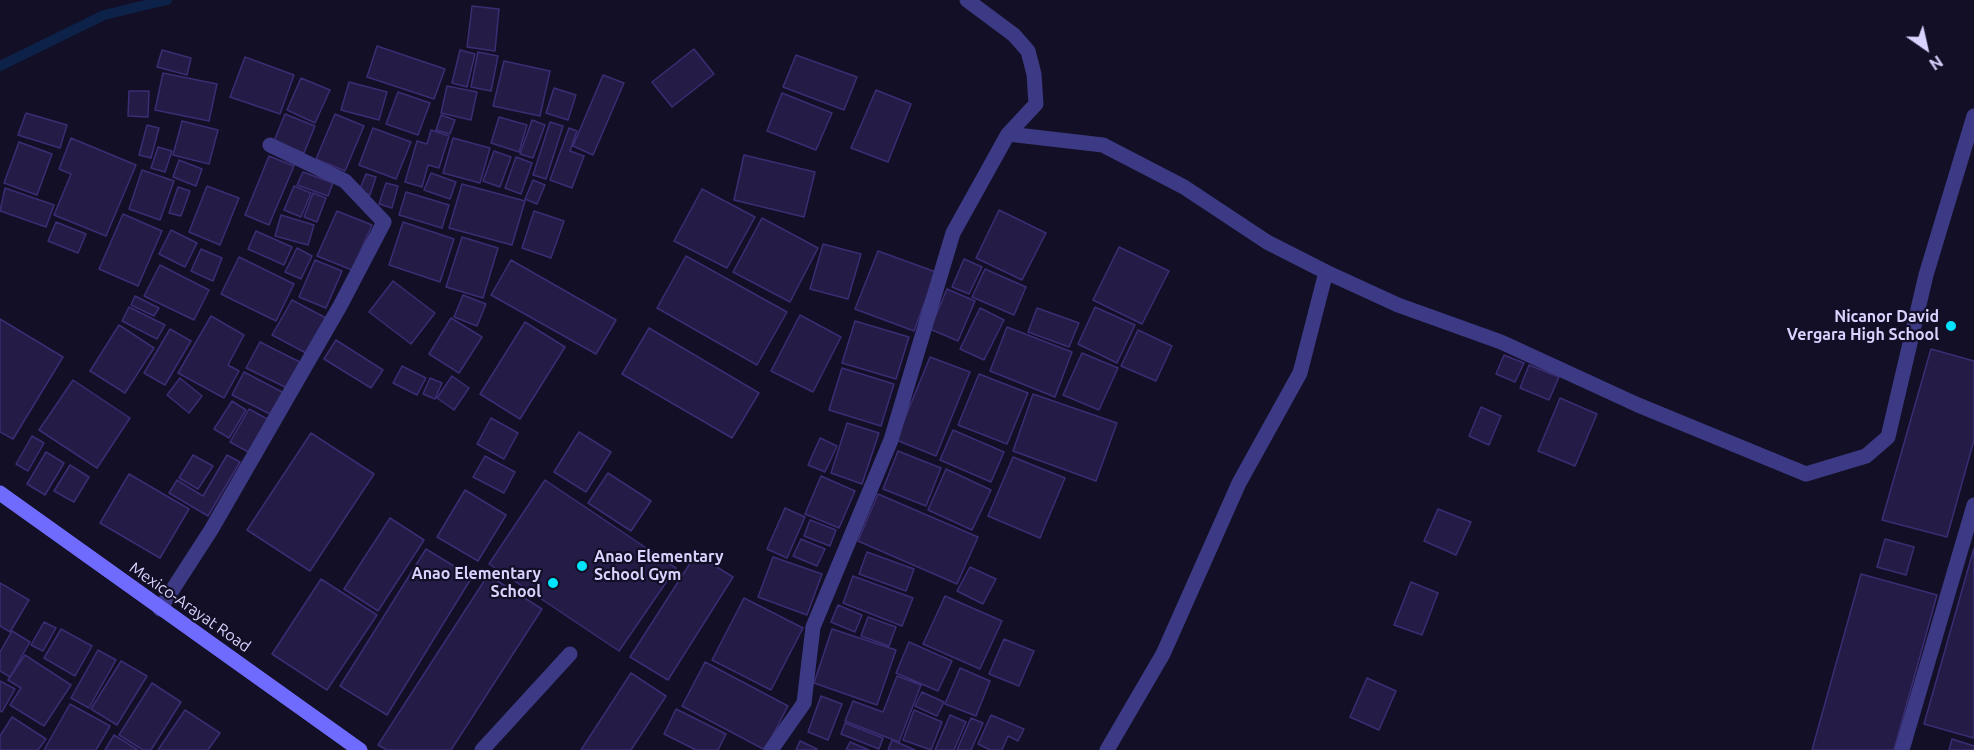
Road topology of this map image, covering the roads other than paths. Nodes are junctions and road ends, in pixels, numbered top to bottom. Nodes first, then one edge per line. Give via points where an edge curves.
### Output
1 (967, 0) edge
2 (1974, 116) edge
3 (1008, 134) junction
4 (270, 146) dead end
5 (1326, 272) junction
6 (0, 494) edge
7 (1974, 505) edge
8 (160, 609) junction
9 (570, 654) dead end
10 (360, 750) edge
11 (482, 750) edge
12 (771, 750) edge
13 (1107, 750) edge
14 (1902, 750) edge

1 - 3 street via 1014,35 1028,51 1036,104
2 - 5 street via 1926,275 1888,437 1866,456 1806,474 1638,405 1502,342 1398,305
3 - 5 street via 1103,146 1184,187 1267,242
3 - 12 street via 953,233 891,440 813,627 804,703
4 - 8 street via 345,181 384,222 212,530
5 - 13 street via 1300,373 1239,483 1163,654
6 - 8 main road, Mexico-Arayat Road
7 - 14 street
8 - 10 main road, Mexico-Arayat Road
9 - 11 street

